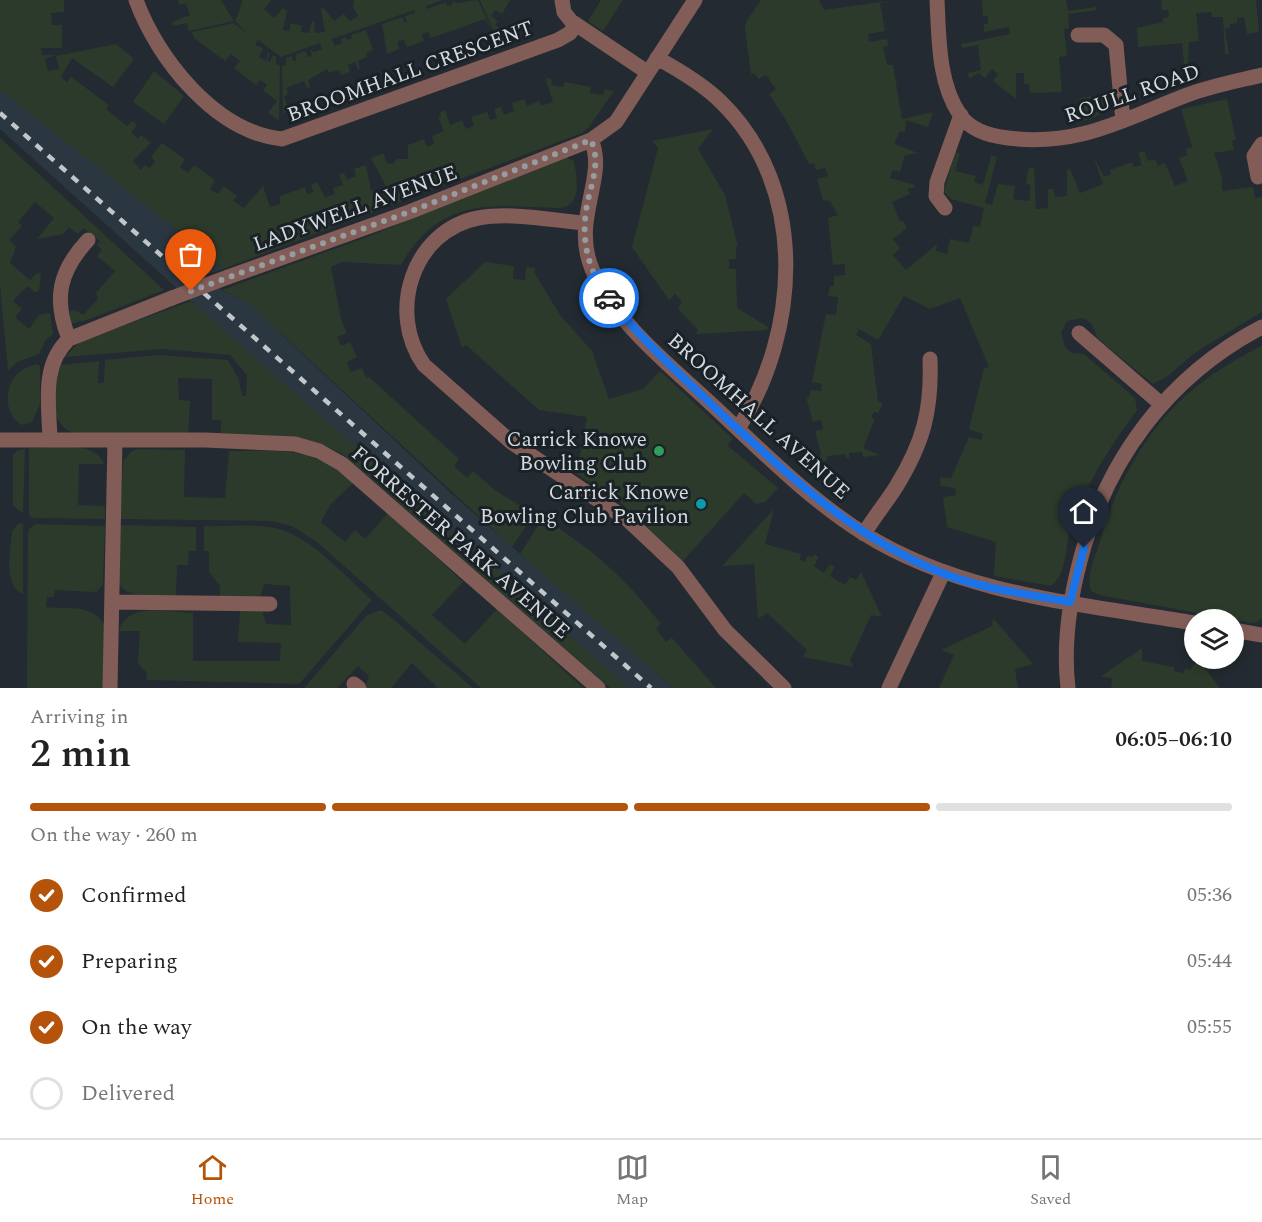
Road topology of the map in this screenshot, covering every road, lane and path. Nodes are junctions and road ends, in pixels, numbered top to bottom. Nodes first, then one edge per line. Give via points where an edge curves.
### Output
1 (136, 0) edge
2 (562, 0) edge
3 (695, 0) edge
4 (937, 0) edge
5 (575, 25) junction
6 (1078, 35) dead end
7 (657, 58) junction
8 (647, 72) junction
9 (1262, 75) edge
10 (961, 115) junction
11 (1124, 121) junction
12 (591, 140) junction
13 (1262, 144) edge
14 (1258, 177) dead end
15 (945, 208) dead end
16 (584, 223) junction
17 (88, 240) dead end
18 (1262, 327) edge
19 (1078, 333) dead end
20 (69, 339) junction
21 (930, 359) dead end
22 (1161, 404) junction
23 (738, 429) junction
24 (50, 439) junction
25 (0, 440) edge
26 (115, 440) junction
27 (864, 534) junction
28 (943, 573) junction
29 (112, 602) junction
30 (1070, 602) junction
31 (270, 604) dead end
32 (1184, 621) edge
33 (1244, 632) edge
34 (1262, 635) edge
35 (110, 688) edge
36 (598, 688) edge
37 (784, 688) edge
38 (890, 688) edge
39 (1068, 688) edge

1 - 5 street, BROOMHALL CRESCENT via 156,42 192,89 242,125 282,139 558,40
2 - 5 street via 564,12
3 - 7 street, LADYWELL AVENUE
4 - 10 street, ROULL ROAD via 946,82
5 - 8 street
6 - 11 street via 1104,35 1116,45
7 - 8 street, LADYWELL AVENUE
7 - 23 street via 711,92 735,118 763,165 781,222 786,275 780,332 761,389
8 - 12 street, LADYWELL AVENUE via 616,122
9 - 11 street, ROULL ROAD via 1189,94
10 - 11 street, ROULL ROAD via 983,133 1034,141 1078,137
10 - 15 street via 936,189
12 - 16 street, BROOMHALL AVENUE via 596,165
12 - 20 street, LADYWELL AVENUE, bridge
13 - 14 street via 1254,156
16 - 23 street, BROOMHALL AVENUE via 588,256 606,293 638,334
16 - 37 street via 491,216 465,222 441,236 418,266 405,298 406,320 415,352 424,365 511,442 599,498 652,542 678,567 725,630
17 - 20 street via 70,260 52,306
18 - 22 street via 1214,356
19 - 22 street
20 - 24 street via 54,356 50,370
21 - 27 street via 931,400 923,431 903,474
22 - 30 street via 1125,452 1104,492 1088,530
23 - 27 street, BROOMHALL AVENUE via 809,494
24 - 25 street, FORRESTER PARK AVENUE
24 - 26 street, FORRESTER PARK AVENUE
26 - 29 street
26 - 36 street, FORRESTER PARK AVENUE via 295,444 319,451 342,464
27 - 28 street, BROOMHALL AVENUE
28 - 30 street, BROOMHALL AVENUE
28 - 38 street
29 - 31 street
29 - 35 street
30 - 32 street, BROOMHALL AVENUE
30 - 39 street
33 - 34 street

